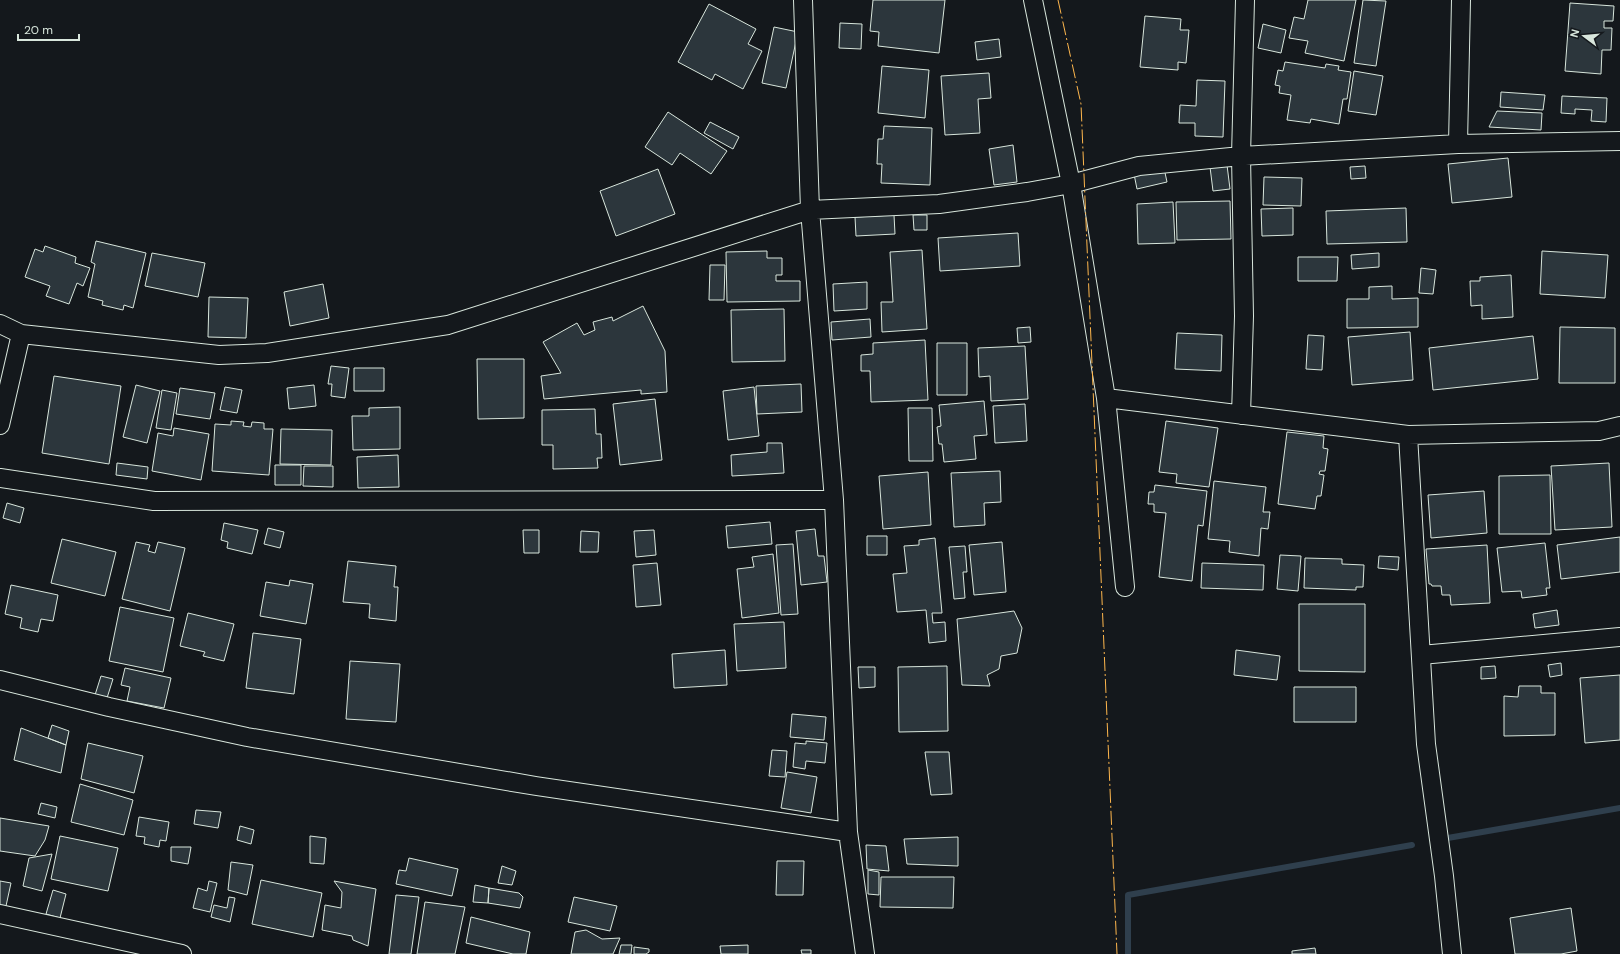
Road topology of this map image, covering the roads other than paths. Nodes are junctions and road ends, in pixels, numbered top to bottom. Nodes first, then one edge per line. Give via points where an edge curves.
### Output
1 (803, 0) edge
2 (1033, 0) edge
3 (1245, 0) edge
4 (1461, 0) edge
5 (1620, 141) edge
6 (1458, 144) junction
7 (1241, 156) junction
8 (1071, 184) junction
9 (810, 210) junction
10 (0, 324) edge
11 (21, 334) junction
12 (1106, 398) junction
13 (1241, 415) junction
14 (0, 425) edge
15 (1620, 426) edge
16 (1408, 434) junction
17 (0, 478) edge
18 (834, 500) junction
19 (1125, 587) dead end
20 (1620, 637) edge
21 (1421, 655) junction
22 (0, 680) edge
23 (848, 832) junction
24 (0, 914) edge
25 (182, 954) edge
26 (864, 954) edge
27 (1452, 954) edge

1 - 9 street
2 - 8 street
3 - 7 street
4 - 6 street
5 - 6 street
6 - 7 street
7 - 8 street via 1139,166
7 - 13 street via 1244,316
8 - 9 street via 939,204
8 - 12 street
9 - 11 street via 448,325 267,353 219,355
9 - 18 street
10 - 11 street
11 - 14 street
12 - 13 street
12 - 19 street
13 - 16 street
15 - 16 street via 1599,430
16 - 21 street
17 - 18 street via 154,501
18 - 23 street
20 - 21 street
21 - 27 street via 1426,744
22 - 23 street via 247,737 536,786
23 - 26 street
24 - 25 street

